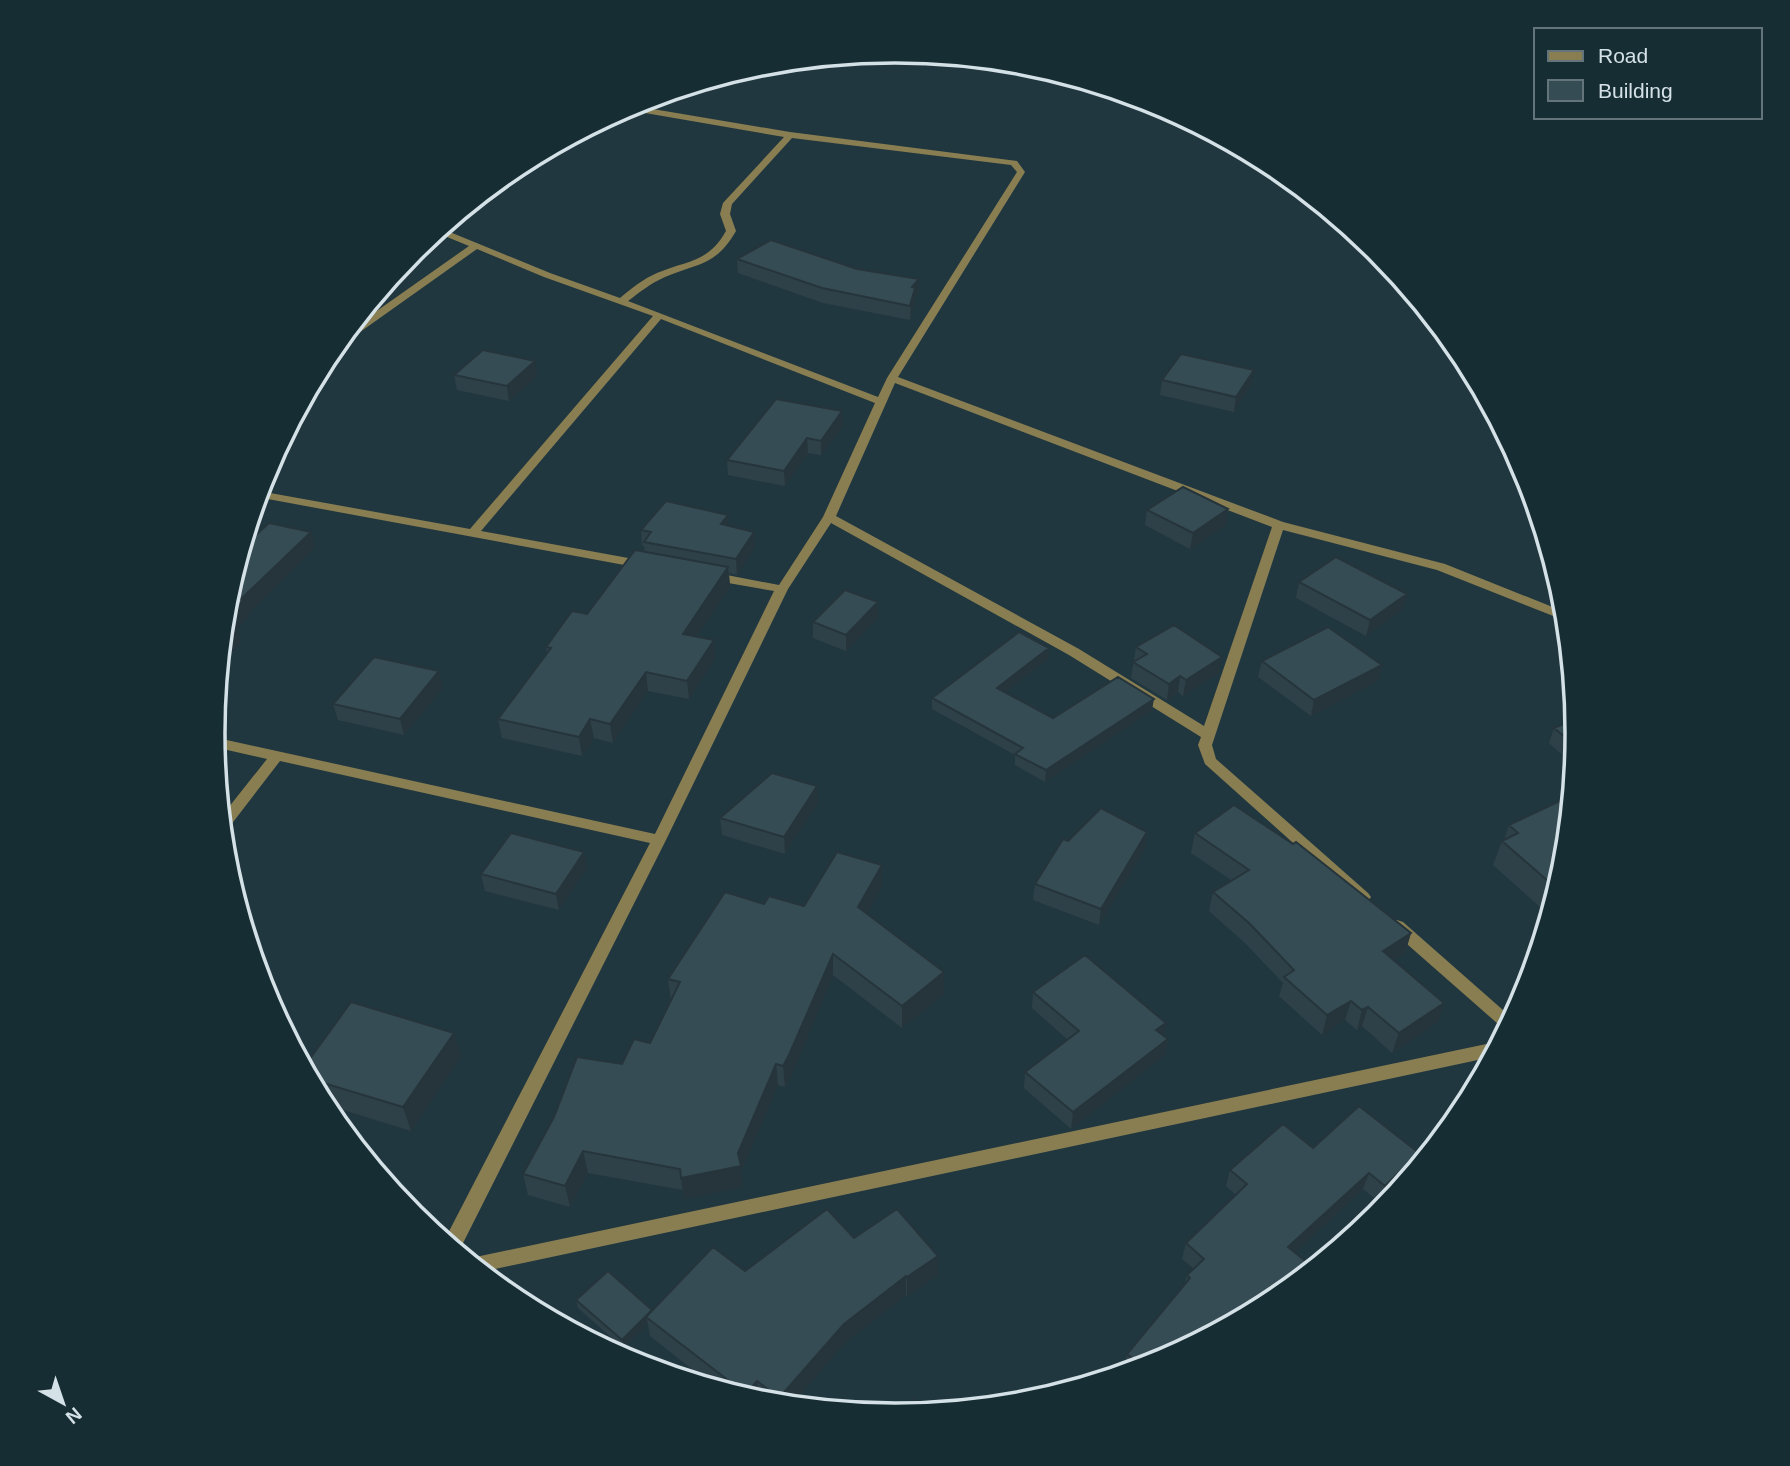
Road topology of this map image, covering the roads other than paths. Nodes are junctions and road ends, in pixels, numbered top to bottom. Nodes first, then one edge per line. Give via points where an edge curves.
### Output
1 (648, 111) edge
2 (790, 135) junction
3 (448, 234) edge
4 (475, 246) junction
5 (620, 302) junction
6 (659, 315) junction
7 (364, 323) edge
8 (892, 378) junction
9 (882, 402) junction
10 (269, 496) edge
11 (829, 517) junction
12 (1279, 525) junction
13 (473, 533) junction
14 (661, 567) edge
15 (701, 575) edge
16 (782, 589) junction
17 (1554, 612) edge
18 (1208, 735) junction
19 (225, 745) edge
20 (277, 756) junction
21 (230, 815) edge
22 (659, 840) junction
23 (1501, 1018) edge
24 (1484, 1052) edge
25 (455, 1239) edge
26 (484, 1263) edge

1 - 2 street
2 - 5 street via 728,203 731,231 724,247 701,264 652,279
2 - 8 street via 1019,167 1021,172
3 - 4 street
4 - 5 street
4 - 7 street
5 - 6 street
6 - 9 street
6 - 13 street
8 - 9 street
8 - 12 street
9 - 11 street
10 - 13 street
11 - 16 street
11 - 18 street via 1074,652
12 - 17 street via 1441,567
12 - 18 street
13 - 14 street
15 - 16 street
16 - 22 street
18 - 23 street via 1205,745 1210,761
19 - 20 street
20 - 21 street
20 - 22 street
22 - 25 street
24 - 26 street

